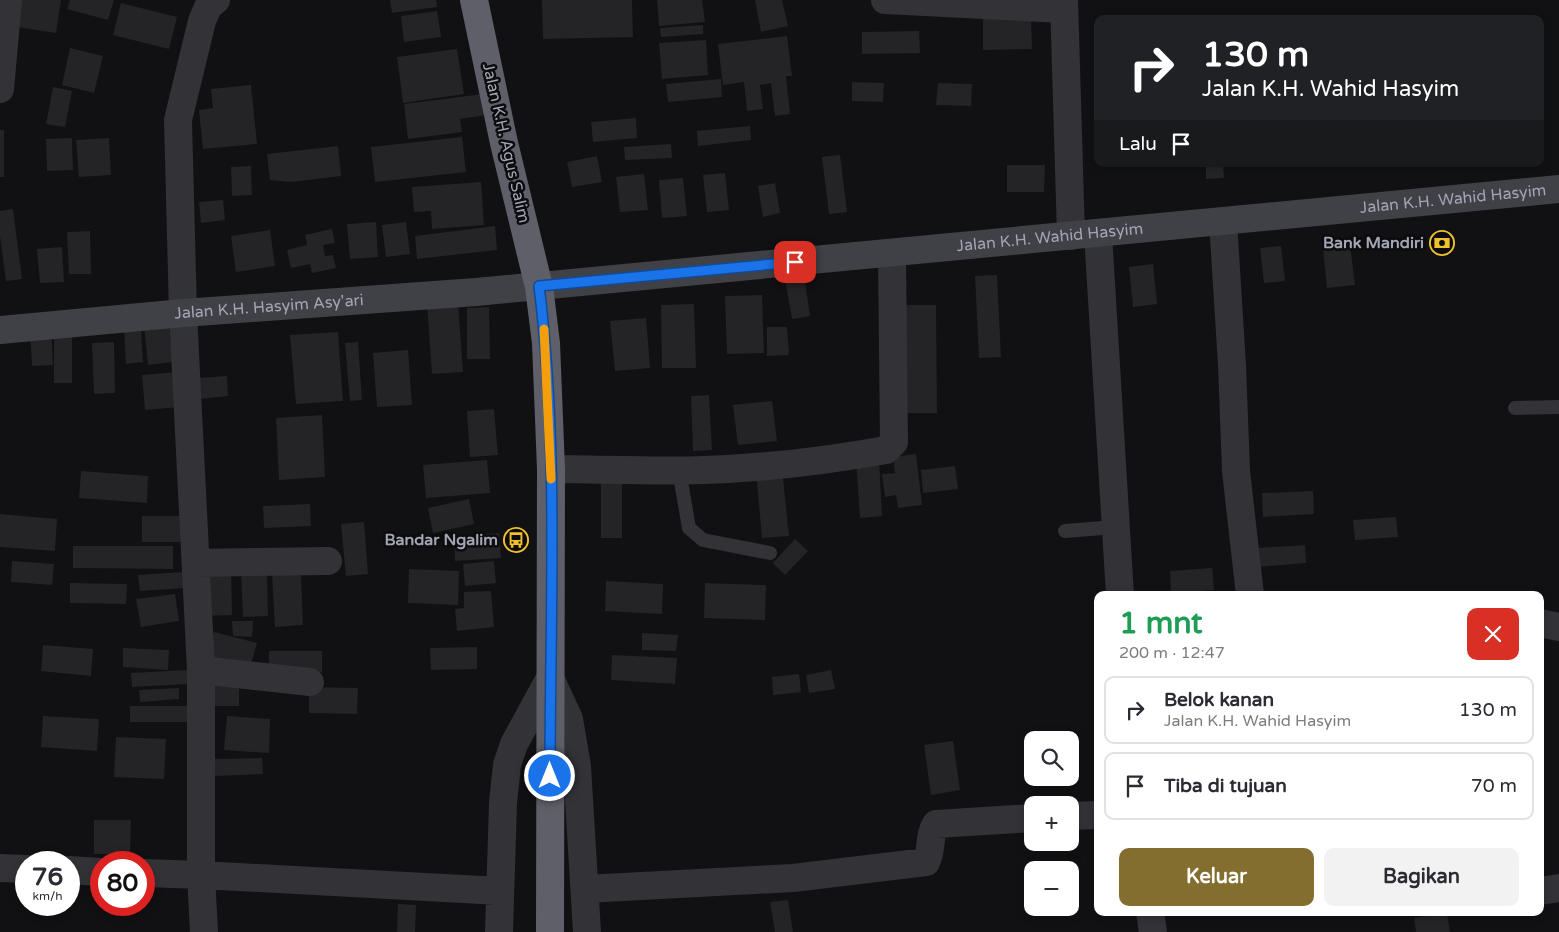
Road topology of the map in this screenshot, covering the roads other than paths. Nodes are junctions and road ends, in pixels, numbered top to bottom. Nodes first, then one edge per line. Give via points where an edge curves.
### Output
1 (8, 0) edge
2 (216, 0) edge
3 (474, 0) edge
4 (886, 0) edge
5 (956, 2) edge
6 (1064, 5) edge
7 (0, 89) edge
8 (1559, 189) edge
9 (1223, 222) junction
10 (1098, 234) junction
11 (1071, 236) junction
12 (892, 253) junction
13 (539, 286) junction
14 (183, 313) junction
15 (0, 330) edge
16 (1559, 407) edge
17 (1514, 408) dead end
18 (551, 469) junction
19 (679, 470) junction
20 (1115, 528) junction
21 (1066, 531) dead end
22 (770, 553) dead end
23 (328, 561) dead end
24 (196, 563) junction
25 (1120, 591) edge
26 (1248, 591) edge
27 (1544, 624) edge
28 (1559, 627) edge
29 (201, 670) junction
30 (550, 678) junction
31 (310, 682) dead end
32 (1094, 814) edge
33 (1079, 815) edge
34 (1024, 818) edge
35 (0, 868) edge
36 (15, 869) edge
37 (155, 873) edge
38 (201, 875) junction
39 (1559, 888) edge
40 (585, 889) junction
41 (1544, 890) edge
42 (500, 891) junction
43 (1151, 916) edge
44 (204, 932) edge
45 (499, 932) edge
46 (550, 932) edge
47 (587, 932) edge
48 (1154, 932) edge

1 - 7 street
2 - 14 street via 202,21 178,120
3 - 13 highway, Jalan K.H. Agus Salim
4 - 5 street
5 - 6 street
6 - 11 street
8 - 9 main road, Jalan K.H. Wahid Hasyim
9 - 10 main road, Jalan K.H. Wahid Hasyim
9 - 26 street via 1236,472
10 - 11 main road, Jalan K.H. Wahid Hasyim
10 - 20 street
11 - 12 main road, Jalan K.H. Wahid Hasyim
12 - 13 main road, Jalan K.H. Wahid Hasyim
12 - 19 street via 892,447 828,460 752,468
13 - 14 main road, Jalan K.H. Hasyim Asy'ari
13 - 18 highway, Jalan K.H. Agus Salim via 546,343
14 - 15 main road, Jalan K.H. Hasyim Asy'ari
14 - 24 street
16 - 17 lane
18 - 19 street
18 - 30 highway, Jalan K.H. Agus Salim
19 - 22 lane via 689,528 696,535 703,540
20 - 21 lane
20 - 25 street
23 - 24 street
24 - 29 street
27 - 28 street
29 - 31 street
29 - 38 street
30 - 40 street via 569,719 578,766
30 - 42 street via 514,744 507,765
30 - 46 highway, Jalan K.H. Agus Salim
32 - 33 street
34 - 40 street via 936,824 931,831 930,854 926,862 793,878
35 - 36 street
37 - 38 street
38 - 42 street
38 - 44 street
39 - 41 street
40 - 47 street
42 - 45 street
43 - 48 street

